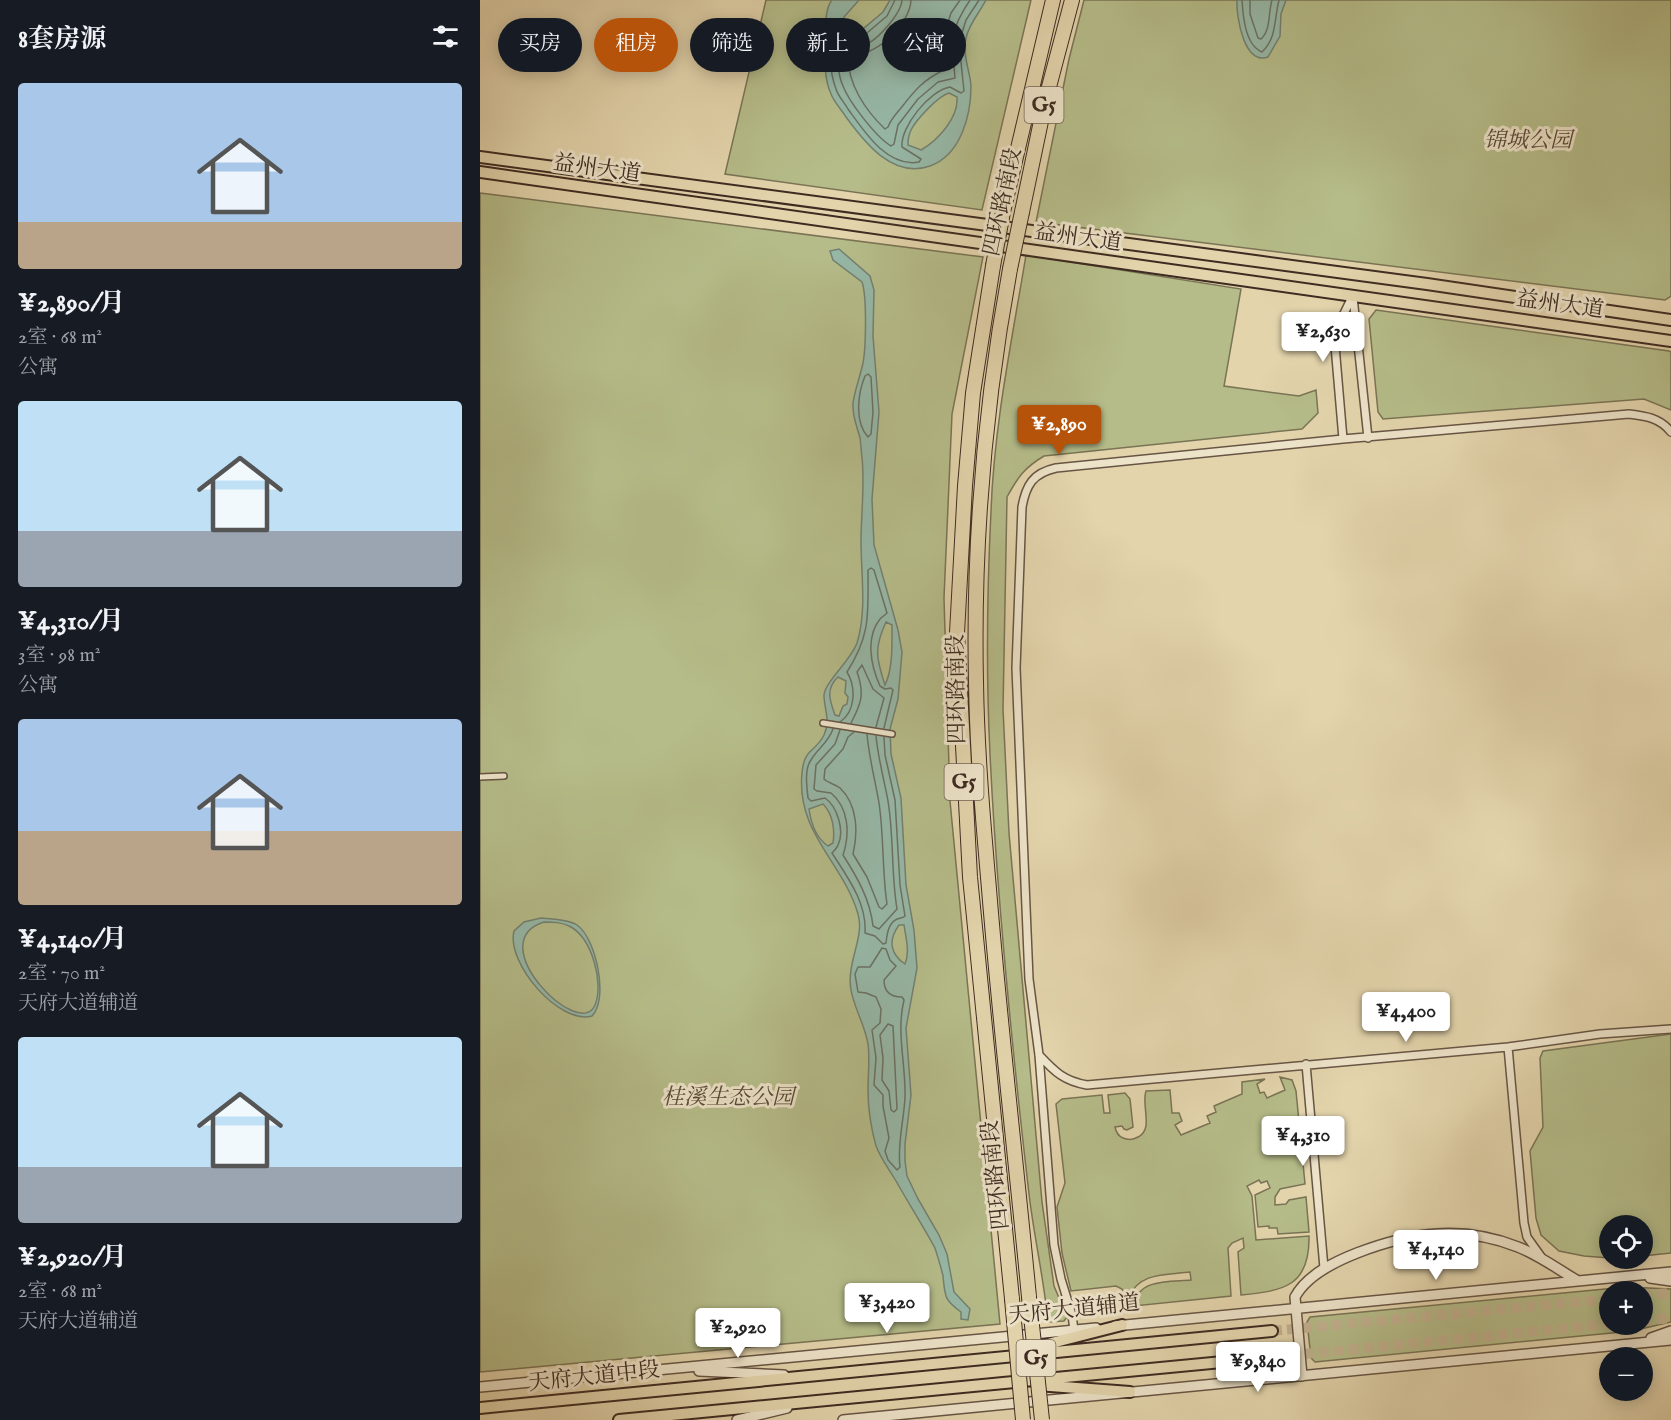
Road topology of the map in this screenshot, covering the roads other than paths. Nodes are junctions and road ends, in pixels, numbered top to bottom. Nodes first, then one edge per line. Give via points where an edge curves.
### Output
1 (1053, 0) edge
2 (1072, 0) edge
3 (480, 157) edge
4 (480, 172) edge
5 (1353, 295) junction
6 (1671, 320) edge
7 (1671, 341) edge
8 (1671, 432) edge
9 (1368, 438) junction
10 (1344, 439) junction
11 (823, 723) dead end
12 (892, 735) dead end
13 (504, 776) dead end
14 (480, 777) edge
15 (1671, 1029) edge
16 (1508, 1047) junction
17 (1039, 1055) junction
18 (1306, 1064) junction
19 (1545, 1262) junction
20 (1324, 1268) junction
21 (1671, 1272) edge
22 (1631, 1276) junction
23 (1578, 1281) junction
24 (1671, 1281) edge
25 (1296, 1309) junction
26 (1122, 1325) junction
27 (1074, 1330) junction
28 (1272, 1331) tunnel mouth
29 (1671, 1331) edge
30 (1671, 1340) edge
31 (1638, 1343) junction
32 (1274, 1357) tunnel mouth
33 (999, 1358) junction
34 (665, 1370) junction
35 (811, 1376) junction
36 (1302, 1376) junction
37 (1001, 1383) junction
38 (480, 1387) edge
39 (1130, 1392) junction
40 (813, 1401) junction
41 (480, 1408) edge
42 (619, 1420) edge
43 (737, 1420) edge
44 (843, 1420) edge
45 (1023, 1420) edge
46 (1042, 1420) edge

1 - 45 highway, 四环路南段 / G5, bridge via 1003,212 984,316 972,402 957,633 970,877
2 - 46 highway, 四环路南段 / G5, bridge via 1045,102 1010,269 992,384 979,534 979,774
3 - 6 main road, 益州大道
4 - 5 main road, 益州大道
5 - 7 main road, 益州大道
5 - 9 street
5 - 10 street via 1334,334
8 - 9 street via 1648,416 1629,414
9 - 10 street
10 - 17 street via 1056,468 1045,471 1029,484 1022,507 1016,668 1029,979
11 - 12 street
13 - 14 street
15 - 16 street
16 - 18 street
16 - 19 street via 1524,1223 1527,1237
17 - 18 street via 1070,1082 1087,1085
17 - 27 street via 1054,1245
18 - 20 street
19 - 20 street via 1492,1238 1429,1233 1380,1244
19 - 23 street
20 - 25 street via 1300,1288 1295,1297
21 - 22 street, 天府大道辅道
22 - 23 street, 天府大道辅道
22 - 24 street
23 - 25 street, 天府大道辅道
25 - 26 street, 天府大道辅道
25 - 36 street
26 - 27 street, 天府大道辅道
26 - 33 main road
27 - 34 street, 天府大道辅道
28 - 33 main road
29 - 31 street
30 - 31 street
31 - 36 street
32 - 37 main road
33 - 35 main road, 天府大道中段
34 - 35 street
34 - 38 street, 天府大道辅道
35 - 41 main road, 天府大道中段
36 - 39 street
37 - 39 main road
37 - 40 main road, 天府大道中段
39 - 44 street
40 - 42 main road, 天府大道中段
40 - 43 street

